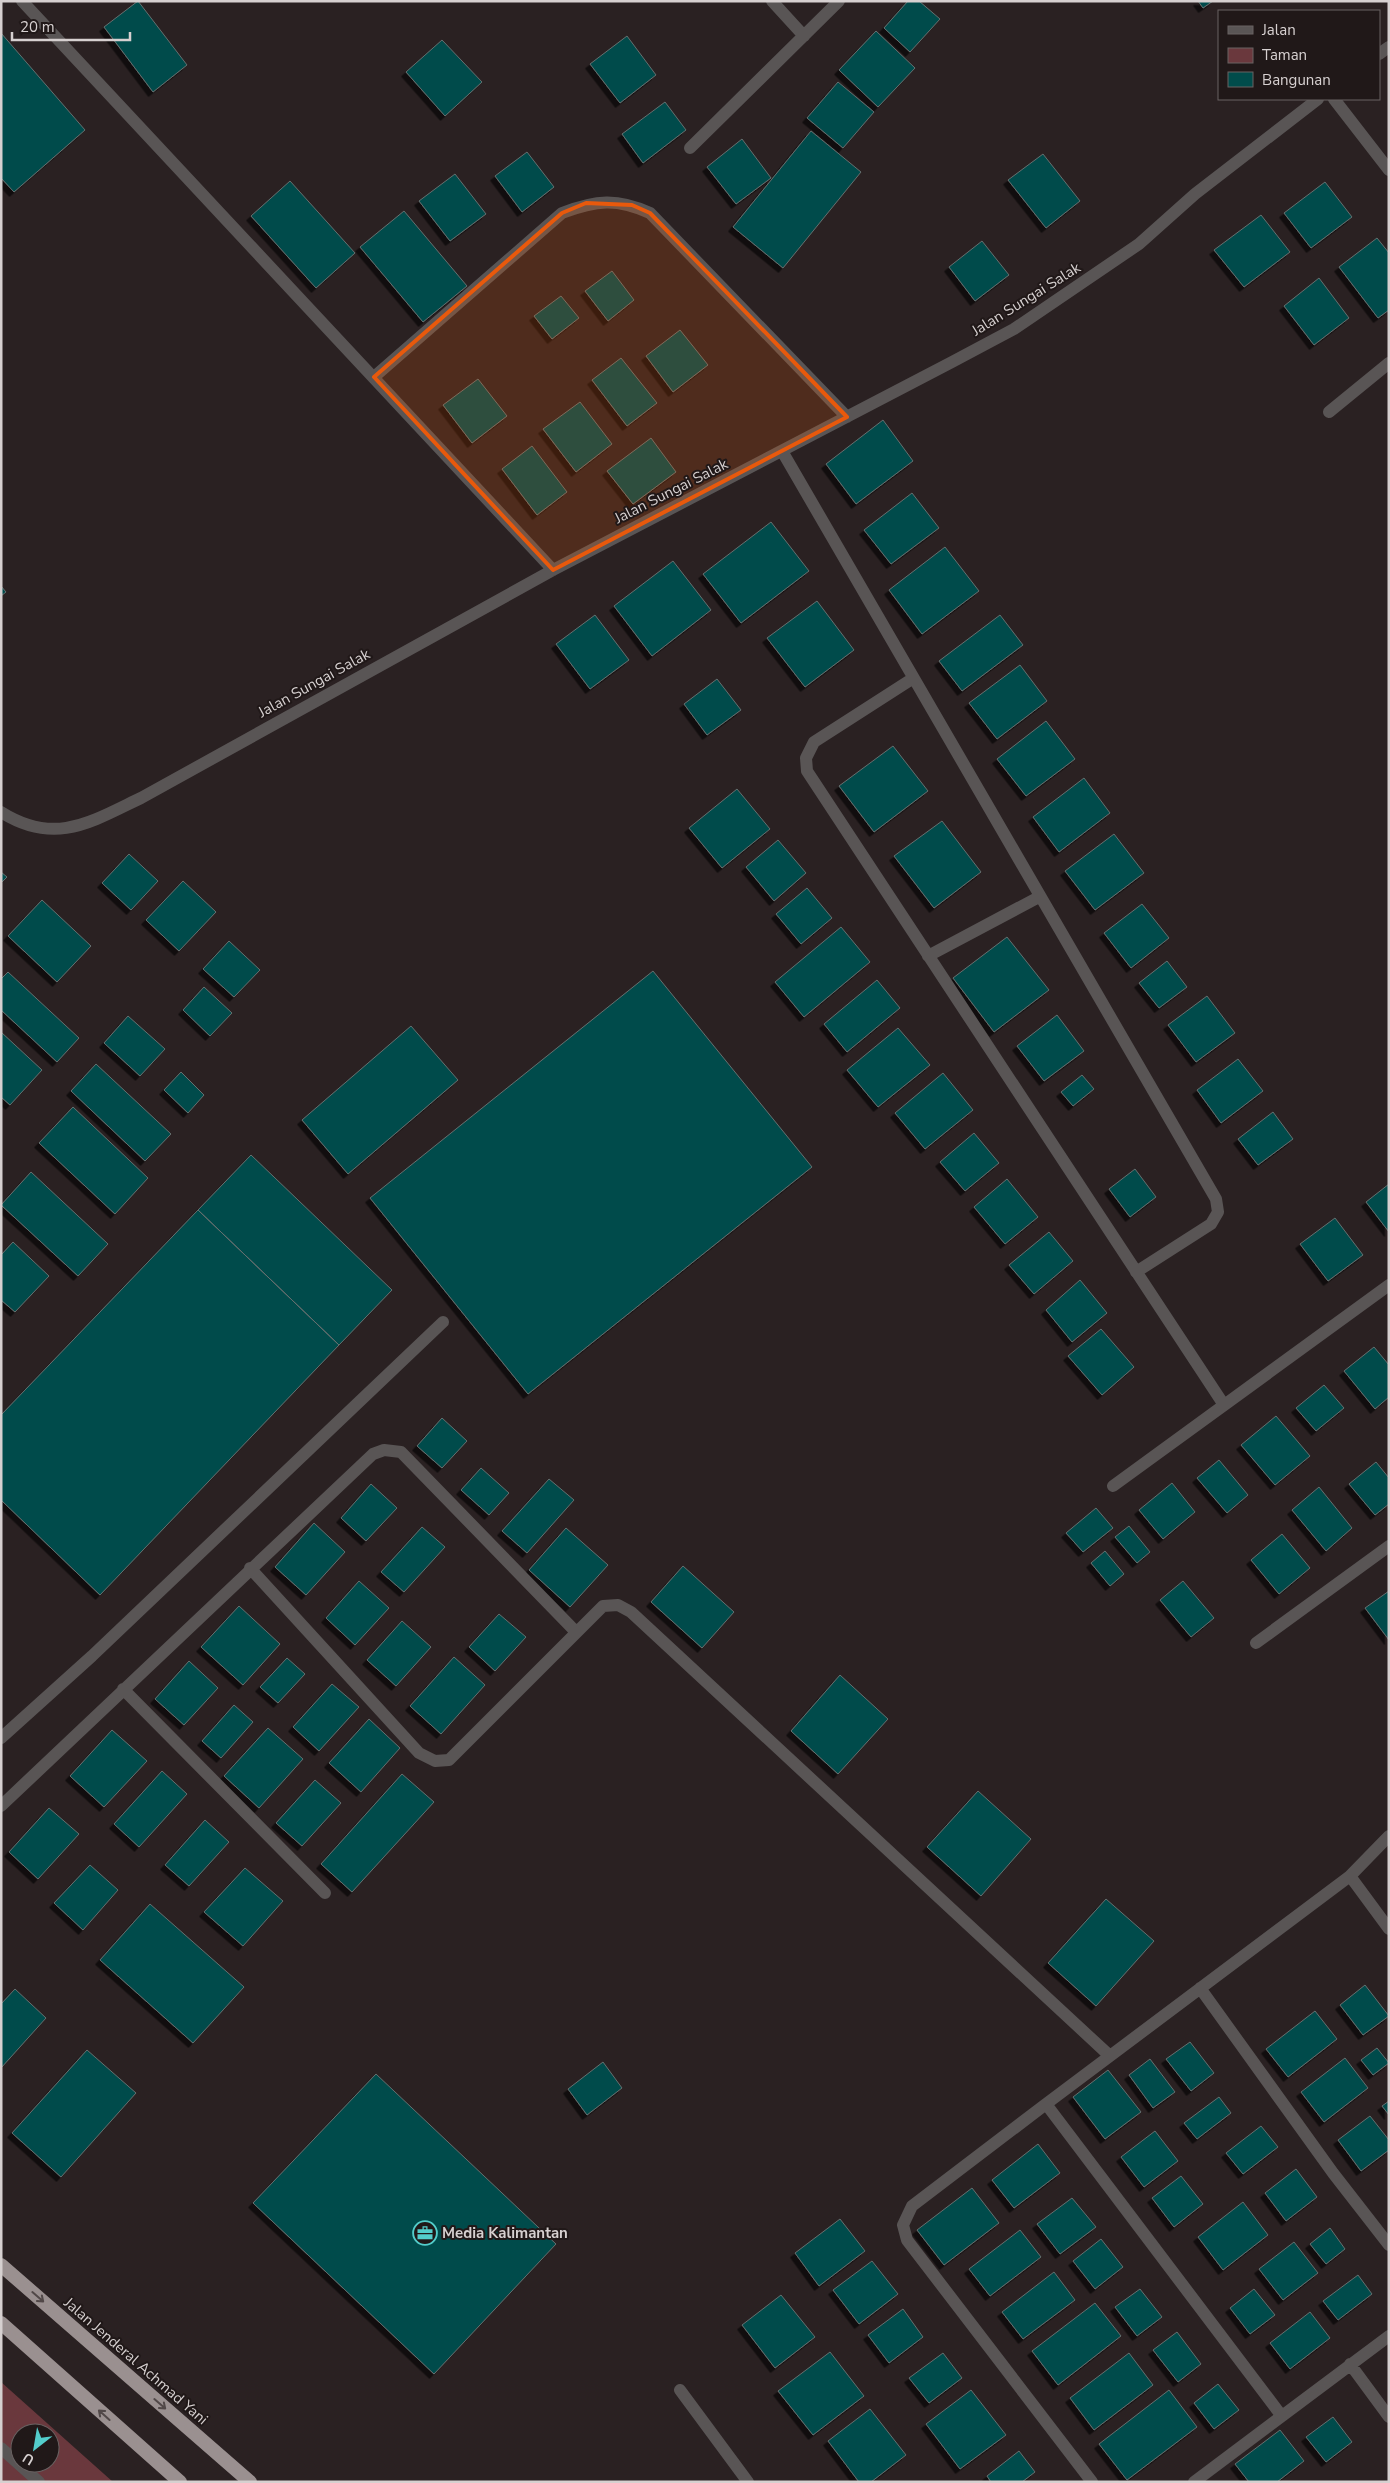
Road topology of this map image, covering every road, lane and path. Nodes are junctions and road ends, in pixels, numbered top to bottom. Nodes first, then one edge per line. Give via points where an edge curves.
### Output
1 (22, 1) edge
2 (772, 1) edge
3 (839, 1) edge
4 (804, 36) junction
5 (1317, 100) edge
6 (1335, 100) edge
7 (690, 148) dead end
8 (1389, 170) edge
9 (1389, 363) edge
10 (374, 377) junction
11 (1329, 412) dead end
12 (847, 417) junction
13 (782, 451) junction
14 (553, 570) junction
15 (912, 678) junction
16 (1, 812) edge
17 (1039, 896) junction
18 (928, 956) junction
19 (1136, 1272) junction
20 (1389, 1285) edge
21 (443, 1322) dead end
22 (1224, 1406) junction
23 (1113, 1486) dead end
24 (1389, 1546) edge
25 (250, 1568) junction
26 (576, 1632) junction
27 (1256, 1643) dead end
28 (123, 1688) junction
29 (1, 1738) edge
30 (1, 1806) edge
31 (1389, 1836) edge
32 (1350, 1876) junction
33 (325, 1893) dead end
34 (1389, 1929) edge
35 (1200, 1988) junction
36 (1110, 2056) junction
37 (1046, 2104) junction
38 (1389, 2245) edge
39 (1, 2265) edge
40 (1, 2324) edge
41 (1389, 2336) edge
42 (1350, 2364) junction
43 (680, 2390) dead end
44 (1282, 2415) junction
45 (1389, 2417) edge
46 (1, 2448) edge
47 (1197, 2481) edge
48 (39, 2482) edge
49 (180, 2482) edge
50 (250, 2482) edge
51 (748, 2482) edge
52 (1092, 2482) edge

1 - 10 street
2 - 4 street
3 - 4 street
4 - 7 street
5 - 12 street, Jalan Sungai Salak via 1195,194 1140,244 1082,284 1014,329
6 - 8 street
9 - 11 street
10 - 12 street via 562,213 586,203 609,202 632,205 650,213
10 - 14 street
12 - 13 street, Jalan Sungai Salak
13 - 14 street, Jalan Sungai Salak
13 - 15 street
14 - 16 street, Jalan Sungai Salak via 141,798 88,824 64,830 46,829
15 - 17 street
15 - 18 street via 814,742 806,758 807,771
17 - 18 street
17 - 19 street via 1216,1199 1218,1212 1211,1224
18 - 19 street
19 - 22 street
20 - 22 street
21 - 29 street via 92,1656
22 - 23 street
24 - 27 street
25 - 26 street via 373,1454 384,1450 401,1452
25 - 26 street via 419,1753 435,1760 449,1760
25 - 28 street
26 - 36 street via 603,1606 618,1605 631,1612
28 - 30 street
28 - 33 street
31 - 32 street
32 - 34 street
32 - 35 street
35 - 36 street
35 - 38 street
36 - 37 street
37 - 44 street
37 - 52 street via 912,2206 903,2225 907,2240
39 -> 50 highway, Jalan Jenderal Achmad Yani
49 -> 40 highway
41 - 42 street
42 - 44 street
42 - 45 street
43 - 51 street
44 - 47 street
46 - 48 street

